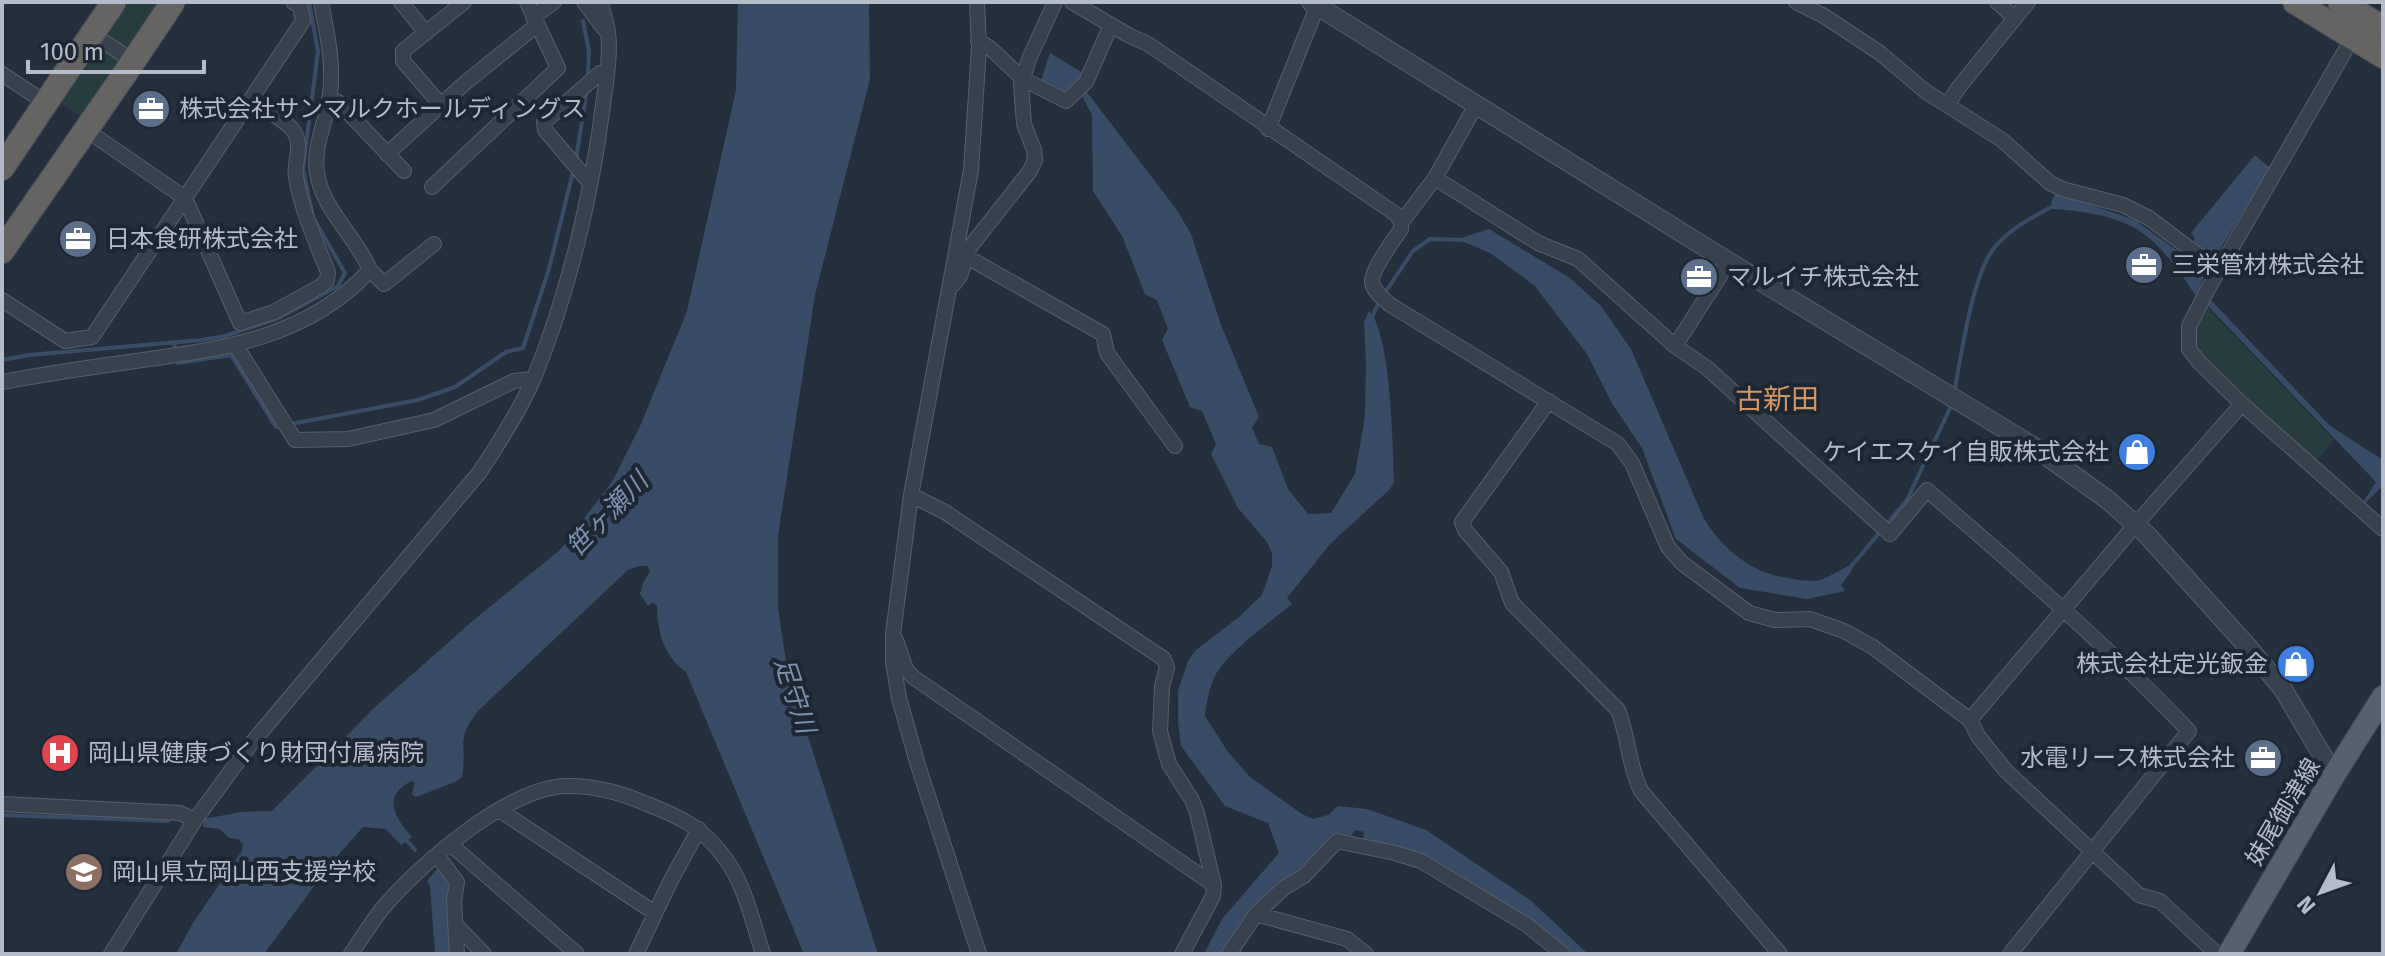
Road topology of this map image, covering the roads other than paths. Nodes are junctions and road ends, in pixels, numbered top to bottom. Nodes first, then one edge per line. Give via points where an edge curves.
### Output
1 (102, 2) edge
2 (114, 2) edge
3 (173, 2) edge
4 (183, 2) edge
5 (293, 2) edge
6 (321, 2) edge
7 (401, 2) edge
8 (464, 2) edge
9 (527, 2) edge
10 (554, 2) edge
11 (584, 2) edge
12 (601, 2) edge
13 (977, 2) edge
14 (1055, 2) edge
15 (1072, 2) edge
16 (1796, 2) edge
17 (1997, 2) edge
18 (2028, 2) edge
19 (2295, 2) edge
20 (2340, 2) edge
21 (1316, 3) edge
22 (2015, 18) junction
23 (535, 21) junction
24 (1111, 25) junction
25 (2383, 28) edge
26 (426, 33) junction
27 (608, 34) junction
28 (978, 37) junction
29 (84, 38) junction
30 (2345, 51) dead end
31 (2383, 56) edge
32 (133, 70) junction
33 (607, 72) junction
34 (2, 74) edge
35 (1023, 79) junction
36 (37, 97) junction
37 (330, 98) junction
38 (251, 100) junction
39 (441, 105) junction
40 (1476, 105) junction
41 (1947, 105) junction
42 (1268, 129) junction
43 (95, 136) junction
44 (2, 151) edge
45 (387, 154) junction
46 (2, 168) edge
47 (404, 171) dead end
48 (1435, 178) junction
49 (590, 183) junction
50 (432, 187) dead end
51 (185, 198) junction
52 (1401, 223) junction
53 (434, 244) dead end
54 (5, 248) edge
55 (967, 257) junction
56 (1729, 262) junction
57 (370, 270) junction
58 (2218, 270) junction
59 (949, 285) junction
60 (2, 300) edge
61 (236, 346) junction
62 (1675, 346) junction
63 (533, 379) junction
64 (2, 382) edge
65 (1549, 401) junction
66 (2242, 404) junction
67 (1175, 446) dead end
68 (911, 495) junction
69 (2136, 524) junction
70 (2383, 529) edge
71 (2064, 608) junction
72 (893, 634) junction
73 (2383, 697) edge
74 (1970, 720) junction
75 (2334, 775) junction
76 (2, 804) edge
77 (499, 810) junction
78 (195, 820) junction
79 (699, 829) junction
80 (450, 844) junction
81 (2093, 849) junction
82 (437, 855) junction
83 (1214, 885) junction
84 (655, 913) junction
85 (1256, 914) junction
86 (455, 924) junction
87 (111, 954) edge
88 (351, 954) edge
89 (457, 954) edge
90 (484, 954) edge
91 (577, 954) edge
92 (636, 954) edge
93 (763, 954) edge
94 (979, 954) edge
95 (1182, 954) edge
96 (1229, 954) edge
97 (1366, 954) edge
98 (1563, 954) edge
99 (1780, 954) edge
100 (2010, 954) edge
101 (2217, 954) edge
102 (2229, 954) edge

1 - 29 street
2 - 29 highway, bridge
3 - 32 highway, bridge
4 - 32 street
5 - 38 street via 300,6 303,21
6 - 37 street via 332,65
7 - 26 street
8 - 26 street
9 - 23 street
10 - 23 street
11 - 27 street
12 - 27 street
13 - 28 street
14 - 35 street
15 - 24 street
16 - 41 street via 1880,53
17 - 22 street
18 - 22 street
19 - 31 highway
20 - 25 highway
21 - 40 street
21 - 42 street
22 - 41 street
23 - 39 street
23 - 50 street via 558,68
24 - 35 street via 1079,89 1066,101
24 - 42 street via 1148,44
26 - 39 street via 403,51 403,61
27 - 33 street
28 - 35 street
28 - 59 street via 971,170
29 - 32 street
29 - 36 street
29 - 46 highway
30 - 58 street
32 - 43 street
32 - 54 highway
33 - 49 street
33 - 49 street via 544,122 545,130
34 - 36 street
35 - 55 street via 1021,110 1035,160
36 - 44 street
37 - 45 street
37 - 57 street via 316,150 317,173 333,213
38 - 51 street
38 - 51 street via 297,138 295,173 327,280 274,312 240,323
39 - 45 street
40 - 48 street
40 - 56 street
41 - 58 street via 2002,140 2050,183 2149,218
42 - 52 street via 1397,215
43 - 51 street
43 - 54 street via 35,224
45 - 47 street
48 - 52 street
48 - 62 street via 1538,243 1578,259
49 - 63 street
51 - 60 street via 92,337 65,341
52 - 65 street via 1373,275 1377,293
53 - 57 street via 384,284
55 - 59 street via 960,276
55 - 67 street via 1103,334 1107,353
56 - 62 street
56 - 69 street via 2071,472
57 - 61 street via 339,299 302,321
58 - 66 street via 2189,326 2189,349
59 - 68 street
61 - 63 street via 295,440 348,439 434,420 514,381
61 - 64 street
62 - 71 street via 1707,368 1890,534 1927,490
63 - 78 street via 479,473 250,745
65 - 74 street via 1618,444 1632,463 1668,547 1694,572 1749,613 1775,620 1810,619 1844,631
65 - 99 street via 1462,522 1465,530 1501,572 1512,603 1618,710 1641,791
66 - 69 street
66 - 70 street
68 - 72 street
68 - 83 street via 945,512 1164,659 1160,731 1169,764 1197,813
69 - 71 street
69 - 75 street via 2283,689
71 - 74 street
71 - 81 street via 2189,731
72 - 83 street via 913,677
72 - 94 street via 899,698
73 - 75 main road, 妹尾御津線
74 - 81 street via 2006,771
75 - 102 main road, 妹尾御津線
76 - 78 street via 180,813
77 - 79 street via 546,790 586,787 636,799
77 - 80 street
77 - 84 street
78 - 87 street
79 - 84 street
79 - 93 street via 727,860
80 - 82 street
80 - 91 street
81 - 100 street
81 - 101 street via 2139,895 2160,901
82 - 86 street via 457,882
82 - 88 street via 382,909
83 - 95 street
84 - 92 street
85 - 96 street
85 - 97 street via 1347,939
85 - 98 street via 1337,841 1421,861 1527,925
86 - 89 street
86 - 90 street

